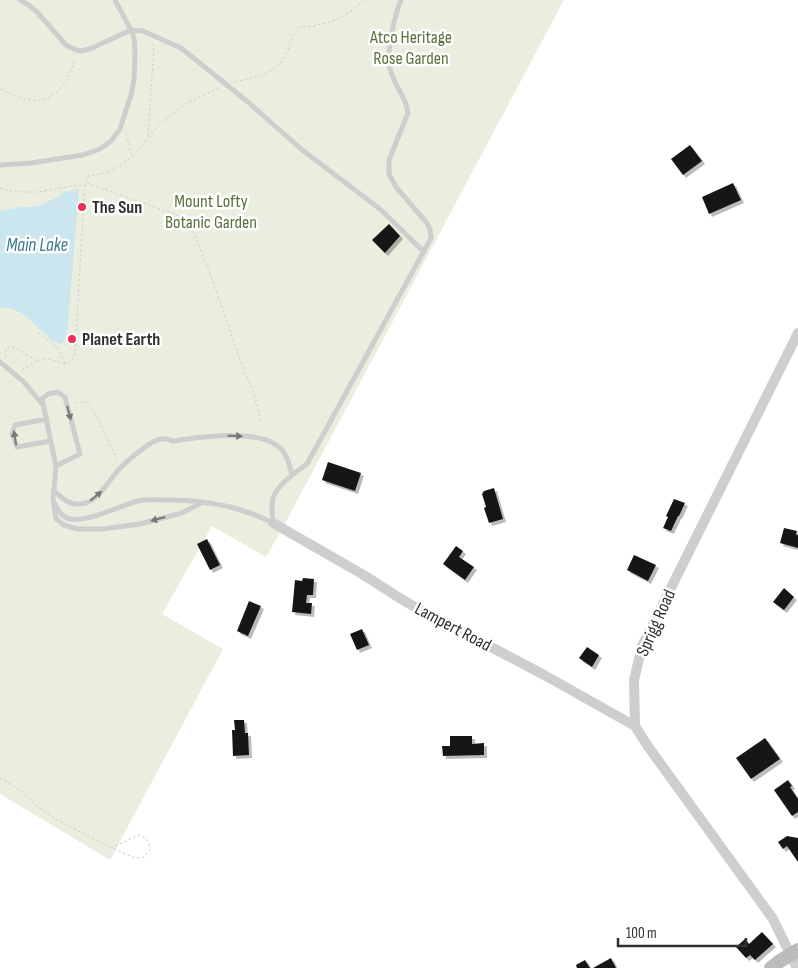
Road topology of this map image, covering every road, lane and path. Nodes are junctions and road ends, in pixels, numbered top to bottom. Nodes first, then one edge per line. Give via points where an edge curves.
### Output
1 (20, 0) edge
2 (115, 0) edge
3 (401, 0) edge
4 (131, 30) junction
5 (155, 37) junction
6 (76, 50) junction
7 (0, 89) edge
8 (126, 132) dead end
9 (148, 138) dead end
10 (132, 157) dead end
11 (0, 165) edge
12 (88, 176) dead end
13 (86, 183) junction
14 (85, 186) junction
15 (0, 188) edge
16 (424, 252) junction
17 (38, 332) dead end
18 (798, 333) edge
19 (37, 361) junction
20 (0, 362) edge
21 (65, 364) junction
22 (16, 375) junction
23 (44, 405) junction
24 (68, 406) junction
25 (46, 419) junction
26 (261, 425) dead end
27 (51, 441) junction
28 (56, 466) junction
29 (123, 466) junction
30 (292, 475) junction
31 (54, 491) junction
32 (53, 499) junction
33 (203, 502) junction
34 (273, 523) junction
35 (635, 726) junction
36 (0, 778) edge
37 (111, 848) junction
38 (794, 952) edge
39 (771, 968) edge
40 (797, 968) edge

1 - 6 lane via 37,12 66,45
2 - 4 lane
3 - 16 lane via 389,66 408,113 388,167 396,187 430,229 431,238
4 - 5 lane
4 - 6 lane via 92,48
4 - 11 lane via 135,52 134,80 120,129 111,141 83,155 31,164
5 - 9 path
5 - 16 lane via 181,48 380,209
6 - 7 path via 68,78 52,97 42,101 31,100
8 - 10 path
12 - 13 path
13 - 14 path
13 - 26 path via 188,219 250,383
14 - 15 path via 38,192
14 - 21 path via 75,354
16 - 30 lane via 307,464
17 - 21 path via 58,348
18 - 35 street, Sprigg Road via 642,646 634,680
19 - 21 path via 46,358
19 - 22 path
19 - 22 path via 15,347 8,347 6,357
20 - 22 lane
22 - 23 lane
23 - 24 lane via 42,399 57,392 65,397
23 - 25 lane
24 -> 28 lane via 80,454
24 - 29 path via 84,400 88,403
25 - 27 lane
27 -> 25 lane via 17,447 12,434 15,425
27 - 28 lane
28 - 31 lane
29 -> 30 lane via 160,439 238,436 276,445 288,459
31 -> 29 lane via 67,502 84,504 96,497
30 - 34 lane via 274,496
31 - 32 lane
32 - 33 lane via 60,514 69,519 92,516 146,500
33 -> 32 lane via 182,513 140,524 87,530 56,519
33 - 34 lane via 226,505
34 - 35 street, Lampert Road via 406,602
35 - 38 street
36 - 37 path via 22,791 57,820
37 - 37 path via 139,835 149,842 150,849 144,857 135,858
38 - 39 main road
38 - 40 street

